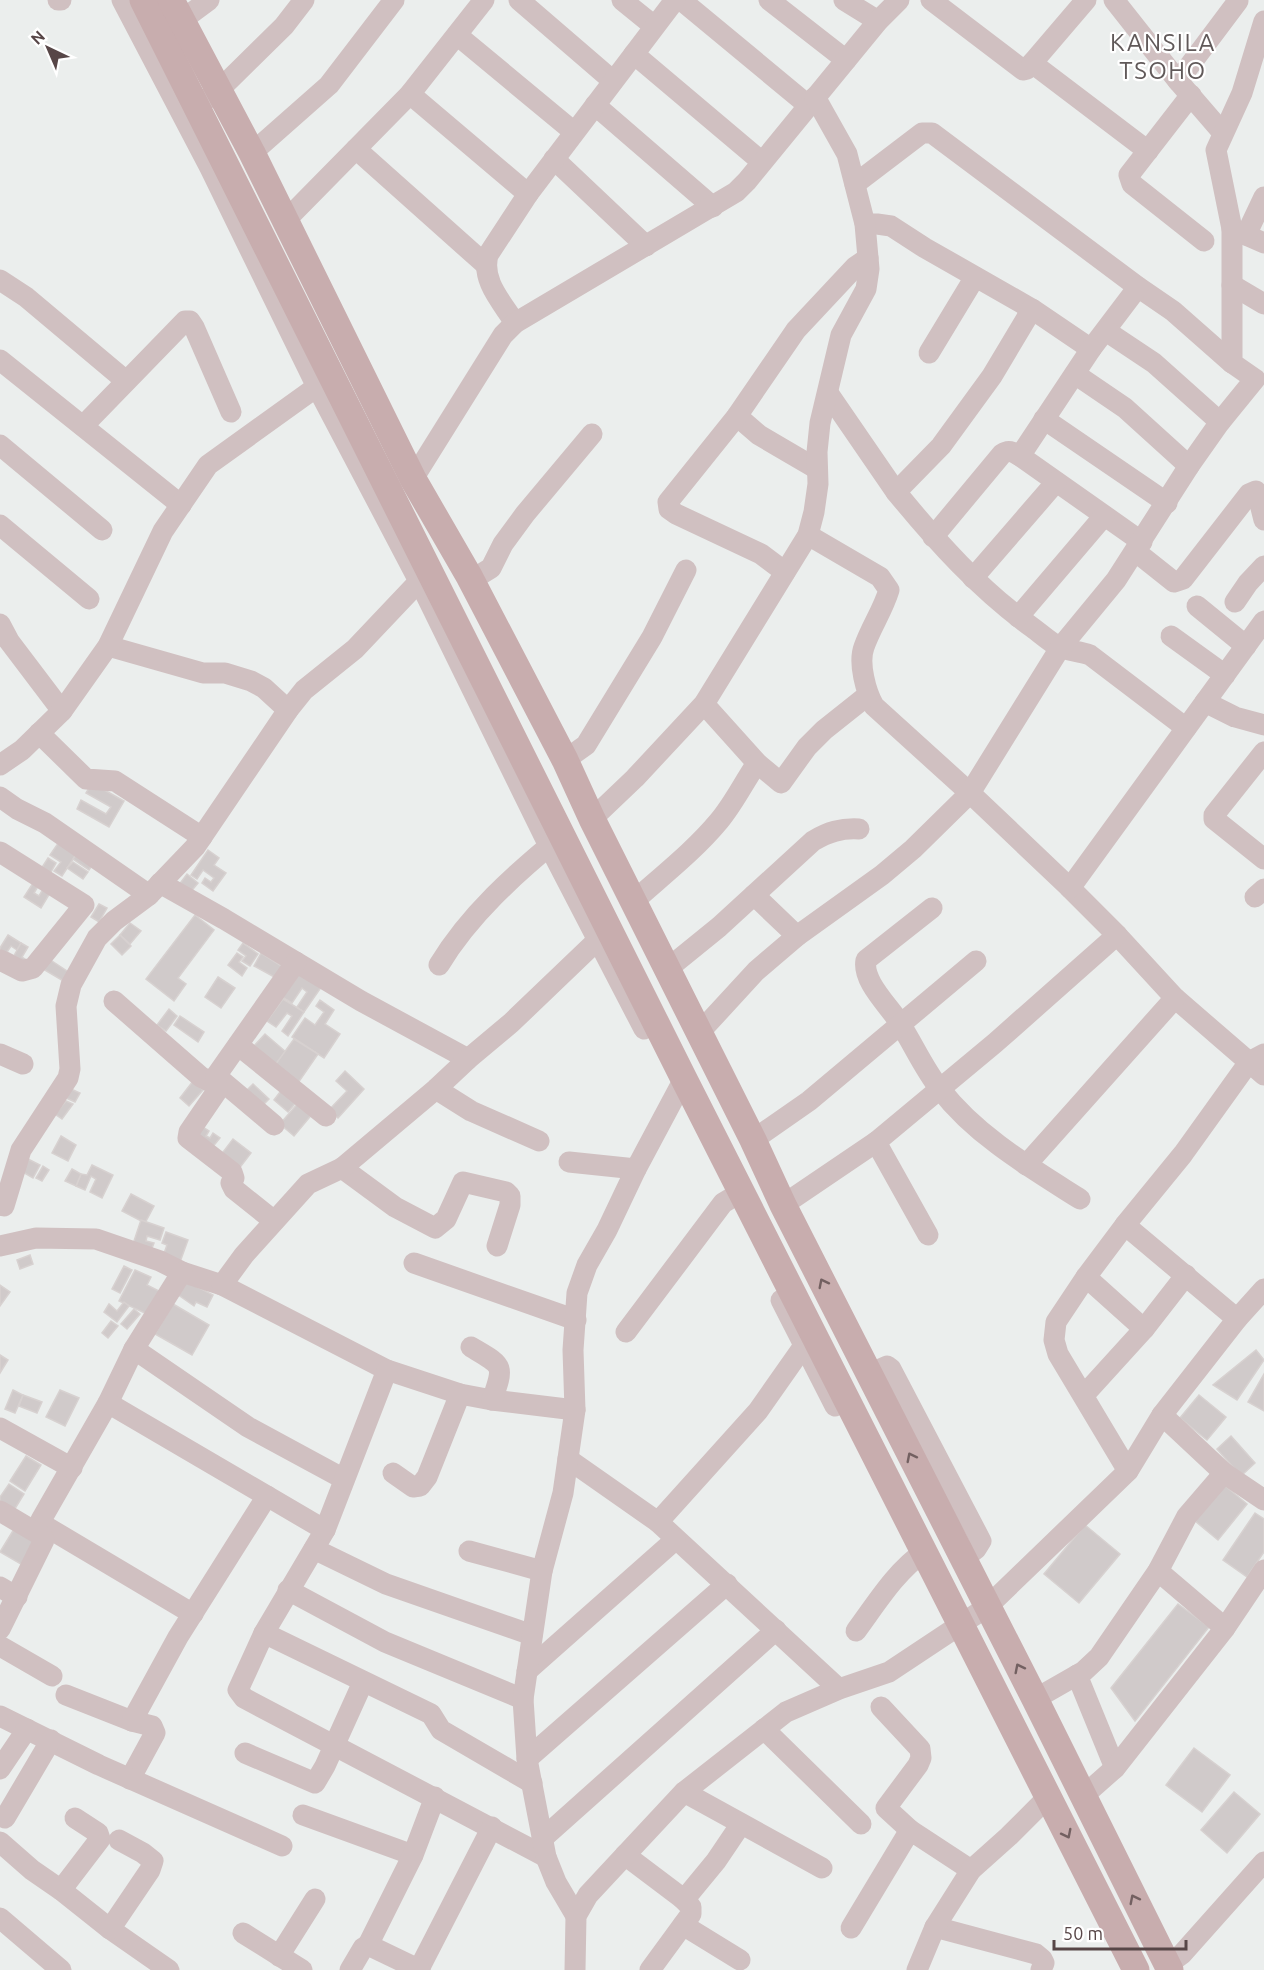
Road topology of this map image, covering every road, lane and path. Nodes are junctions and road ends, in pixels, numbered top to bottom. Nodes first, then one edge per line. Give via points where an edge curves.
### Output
1 (122, 0) edge
2 (143, 0) edge
3 (209, 0) edge
4 (304, 0) edge
5 (394, 0) edge
6 (484, 0) edge
7 (519, 0) edge
8 (621, 0) edge
9 (675, 0) edge
10 (681, 0) edge
11 (770, 0) edge
12 (844, 0) edge
13 (899, 0) edge
14 (931, 0) edge
15 (1086, 0) edge
16 (1114, 0) edge
17 (1237, 1) edge
18 (176, 10) edge
19 (1264, 20) edge
20 (878, 21) junction
21 (654, 26) junction
22 (457, 35) junction
23 (634, 54) junction
24 (846, 60) junction
25 (1032, 63) junction
26 (613, 81) junction
27 (1184, 88) junction
28 (410, 94) junction
29 (208, 98) junction
30 (812, 101) junction
31 (595, 105) junction
32 (574, 132) junction
33 (1222, 132) junction
34 (356, 149) junction
35 (1148, 151) junction
36 (252, 153) junction
37 (554, 159) junction
38 (762, 162) junction
39 (855, 184) junction
40 (528, 195) junction
41 (1264, 197) edge
42 (713, 207) junction
43 (286, 220) junction
44 (865, 224) junction
45 (1247, 236) edge
46 (1204, 241) dead end
47 (646, 246) junction
48 (868, 258) junction
49 (486, 265) junction
50 (975, 277) junction
51 (0, 280) edge
52 (1232, 285) junction
53 (1138, 287) junction
54 (1264, 304) edge
55 (1032, 309) junction
56 (515, 323) junction
57 (1106, 331) junction
58 (1091, 350) junction
59 (929, 353) dead end
60 (0, 360) edge
61 (1232, 363) junction
62 (1075, 374) junction
63 (126, 381) junction
64 (325, 382) junction
65 (1261, 382) edge
66 (828, 393) junction
67 (231, 412) dead end
68 (737, 416) junction
69 (1044, 418) junction
70 (1220, 422) junction
71 (83, 426) junction
72 (592, 434) dead end
73 (0, 445) edge
74 (1020, 456) junction
75 (1190, 466) junction
76 (818, 469) junction
77 (413, 479) junction
78 (1056, 482) junction
79 (896, 492) junction
80 (1261, 498) edge
81 (1167, 502) junction
82 (181, 505) junction
83 (1104, 516) junction
84 (1264, 520) edge
85 (0, 525) edge
86 (102, 530) dead end
87 (808, 535) junction
88 (933, 537) junction
89 (1138, 547) junction
90 (1264, 566) edge
91 (686, 570) dead end
92 (785, 572) junction
93 (424, 576) junction
94 (469, 576) junction
95 (973, 578) junction
96 (89, 599) dead end
97 (1235, 602) dead end
98 (1197, 606) dead end
99 (1018, 617) junction
100 (1264, 621) edge
101 (1171, 636) dead end
102 (3, 639) edge
103 (108, 646) junction
104 (1246, 646) junction
105 (1060, 648) junction
106 (1225, 675) junction
107 (868, 695) junction
108 (1205, 702) junction
109 (704, 704) junction
110 (288, 710) junction
111 (62, 711) junction
112 (1264, 725) edge
113 (1186, 728) junction
114 (39, 733) junction
115 (1264, 752) edge
116 (565, 760) junction
117 (757, 763) junction
118 (0, 765) edge
119 (970, 793) junction
120 (0, 797) edge
121 (592, 819) junction
122 (859, 829) dead end
123 (202, 837) junction
124 (556, 841) junction
125 (0, 852) edge
126 (1264, 859) edge
127 (1070, 888) junction
128 (154, 889) junction
129 (754, 895) junction
130 (634, 901) junction
131 (932, 908) dead end
132 (71, 922) junction
133 (604, 934) junction
134 (1117, 935) junction
135 (796, 936) junction
136 (97, 938) junction
137 (0, 960) edge
138 (976, 961) dead end
139 (296, 962) junction
140 (439, 965) dead end
141 (666, 970) junction
142 (1175, 998) junction
143 (114, 1001) dead end
144 (900, 1024) junction
145 (699, 1033) junction
146 (238, 1045) junction
147 (0, 1054) edge
148 (468, 1059) junction
149 (1259, 1063) edge
150 (23, 1064) dead end
151 (216, 1080) junction
152 (681, 1085) junction
153 (436, 1089) junction
154 (939, 1089) junction
155 (326, 1116) dead end
156 (274, 1125) dead end
157 (753, 1140) junction
158 (539, 1141) dead end
159 (876, 1142) junction
160 (569, 1162) dead end
161 (1026, 1165) junction
162 (342, 1168) junction
163 (636, 1168) junction
164 (737, 1195) junction
165 (1080, 1199) dead end
166 (783, 1204) junction
167 (1, 1208) edge
168 (274, 1221) junction
169 (1125, 1225) junction
170 (928, 1235) dead end
171 (0, 1246) edge
172 (497, 1246) dead end
173 (414, 1263) dead end
174 (182, 1272) junction
175 (1186, 1275) junction
176 (1086, 1277) junction
177 (222, 1285) junction
178 (1264, 1288) edge
179 (1237, 1319) junction
180 (576, 1320) junction
181 (1144, 1329) junction
182 (626, 1332) dead end
183 (809, 1339) junction
184 (471, 1347) dead end
185 (134, 1349) junction
186 (387, 1370) junction
187 (460, 1394) junction
188 (1084, 1395) junction
189 (492, 1400) junction
190 (108, 1403) junction
191 (575, 1410) junction
192 (1162, 1415) junction
193 (0, 1428) edge
194 (568, 1460) junction
195 (72, 1468) junction
196 (1128, 1471) junction
197 (393, 1473) dead end
198 (1224, 1473) junction
199 (344, 1479) junction
200 (267, 1496) junction
201 (1264, 1500) edge
202 (0, 1511) edge
203 (658, 1522) junction
204 (320, 1539) junction
205 (675, 1540) junction
206 (469, 1551) dead end
207 (919, 1555) junction
208 (1264, 1570) edge
209 (542, 1571) junction
210 (1158, 1571) junction
211 (727, 1584) junction
212 (288, 1590) junction
213 (8, 1592) edge
214 (987, 1606) junction
215 (193, 1614) junction
216 (957, 1628) junction
217 (1225, 1628) junction
218 (0, 1629) edge
219 (776, 1630) junction
220 (856, 1631) dead end
221 (264, 1633) junction
222 (532, 1635) junction
223 (0, 1646) edge
224 (527, 1671) junction
225 (1077, 1675) junction
226 (52, 1676) dead end
227 (363, 1682) junction
228 (839, 1689) junction
229 (66, 1695) dead end
230 (523, 1699) junction
231 (1035, 1699) junction
232 (880, 1707) dead end
233 (0, 1716) edge
234 (132, 1721) junction
235 (27, 1729) junction
236 (764, 1729) junction
237 (51, 1740) junction
238 (335, 1745) junction
239 (245, 1753) dead end
240 (527, 1759) junction
241 (1114, 1768) junction
242 (0, 1769) edge
243 (130, 1779) junction
244 (532, 1783) junction
245 (684, 1792) junction
246 (435, 1797) junction
247 (1083, 1797) junction
248 (1044, 1801) junction
249 (303, 1815) dead end
250 (5, 1818) dead end
251 (75, 1818) dead end
252 (741, 1824) junction
253 (861, 1824) dead end
254 (492, 1827) junction
255 (910, 1830) junction
256 (119, 1840) dead end
257 (0, 1842) edge
258 (282, 1846) dead end
259 (544, 1848) junction
260 (413, 1855) junction
261 (625, 1855) junction
262 (1264, 1862) edge
263 (822, 1868) dead end
264 (971, 1870) junction
265 (61, 1890) junction
266 (682, 1898) junction
267 (315, 1899) dead end
268 (576, 1916) junction
269 (0, 1918) edge
270 (683, 1924) junction
271 (936, 1927) junction
272 (851, 1928) dead end
273 (110, 1929) junction
274 (243, 1933) dead end
275 (368, 1944) junction
276 (279, 1956) junction
277 (740, 1960) dead end
278 (1168, 1967) edge
279 (61, 1970) edge
280 (169, 1970) edge
281 (302, 1970) edge
282 (350, 1970) edge
283 (420, 1970) edge
284 (575, 1970) edge
285 (650, 1970) edge
286 (917, 1970) edge
287 (1041, 1970) edge
288 (1136, 1970) edge

1 - 64 street
2 - 29 main road
3 - 18 street
4 - 29 street via 284,26
5 - 36 street via 329,85
6 - 22 street
7 - 26 street
8 - 21 street
9 - 21 street
10 - 30 street
11 - 24 street
12 - 20 street
13 - 20 street
14 - 25 street via 1019,68 1027,69
15 - 25 street
16 - 27 street
17 - 19 street
17 - 27 street
18 - 29 main road
19 - 33 street via 1242,93
20 - 24 street
21 - 23 street
22 - 28 street
22 - 32 street
23 - 26 street
23 - 38 street
24 - 30 street
25 - 35 street
26 - 31 street
27 - 33 street
27 - 35 street
28 - 34 street
28 - 40 street
29 - 36 main road
29 - 64 main road
30 - 38 street
30 - 39 street via 847,154
31 - 32 street
31 - 42 street
32 - 37 street
33 - 45 street via 1216,150
34 - 43 street
34 - 49 street
35 - 46 street via 1129,175 1130,180
36 - 43 main road
37 - 40 street
37 - 47 street
38 - 42 street via 736,192
39 - 44 street
39 - 53 street via 922,133 932,133
40 - 49 street via 488,255
41 - 45 street
42 - 47 street
43 - 77 main road
44 - 48 street
44 - 50 street via 891,226
45 - 52 street
47 - 56 street
48 - 66 street via 866,289 841,335
48 - 68 street via 796,330
49 - 56 street via 488,279
50 - 55 street
50 - 59 street
51 - 63 street
52 - 54 street
52 - 61 street
53 - 57 street
53 - 61 street via 1173,311
55 - 58 street
55 - 79 street via 992,376 941,446
56 - 77 street via 503,335
57 - 58 street
57 - 70 street via 1154,363
58 - 62 street
60 - 71 street
61 - 65 street
62 - 69 street
62 - 75 street via 1125,408
63 - 67 street via 190,321
63 - 71 street
64 - 82 street via 208,465
64 - 93 main road
65 - 70 street
66 - 76 street via 820,423
66 - 79 street
68 - 76 street via 759,435
68 - 92 street via 668,502 669,509 761,554
69 - 74 street
69 - 81 street
70 - 75 street
71 - 82 street
72 - 94 street via 525,514 491,568 478,576
73 - 86 street
74 - 78 street
74 - 88 street via 1012,451 1002,454
75 - 81 street
76 - 87 street
77 - 94 main road
78 - 83 street
78 - 95 street
79 - 88 street
80 - 84 street
80 - 89 street via 1254,490 1249,494 1179,582 1174,582
81 - 89 street
82 - 103 street via 163,531
83 - 89 street
83 - 99 street
85 - 96 street
87 - 92 street
87 - 107 street via 880,577 889,590 862,649
88 - 95 street
89 - 105 street
90 - 97 street
91 - 116 street via 652,637 591,736
92 - 109 street
93 - 110 street via 355,649 304,690
93 - 124 main road
94 - 116 main road
95 - 99 street
98 - 104 street
99 - 105 street
100 - 104 street
101 - 106 street
102 - 111 street
103 - 110 street via 203,673 251,681
103 - 111 street
104 - 106 street
105 - 113 street via 1090,655
105 - 119 street
106 - 108 street
107 - 117 street via 807,747 781,783
107 - 119 street via 874,706
108 - 112 street via 1235,717
108 - 113 street
109 - 117 street
109 - 121 street
110 - 123 street
111 - 114 street
113 - 127 street
114 - 118 street
114 - 123 street via 86,779 115,781
115 - 126 street via 1214,815 1214,819
116 - 121 main road
117 - 130 street via 718,822
119 - 127 street
119 - 135 street via 882,875
120 - 128 street
121 - 130 main road
122 - 129 street via 828,832 813,841
123 - 128 street
124 - 133 main road
124 - 140 street via 510,879 449,947
125 - 132 street via 84,903
127 - 134 street
128 - 136 street
128 - 139 street
129 - 135 street
129 - 141 street
130 - 141 main road
131 - 144 street via 866,960 864,967
132 - 136 street
132 - 137 street via 33,968 22,971
133 - 148 street
133 - 152 main road
134 - 142 street
134 - 154 street
135 - 145 street via 756,971
136 - 167 street via 71,985 66,1006 69,1078 21,1150
138 - 144 street
139 - 146 street
139 - 148 street
141 - 145 main road
142 - 149 street
142 - 161 street
143 - 151 street via 201,1077
144 - 154 street
144 - 157 street via 809,1101
145 - 157 main road
146 - 151 street
146 - 155 street
147 - 150 street
148 - 153 street
149 - 169 street
151 - 156 street
151 - 168 street via 217,1091 188,1138 232,1172 234,1189
152 - 163 street
152 - 164 main road
153 - 158 street via 471,1112
153 - 162 street
154 - 159 street
154 - 161 street via 971,1122
157 - 166 main road
159 - 166 street
159 - 170 street
160 - 163 street
161 - 165 street
162 - 168 street via 308,1184
162 - 172 street via 395,1207 435,1228 446,1220 463,1182 506,1192 510,1205
163 - 180 street via 587,1265 577,1293
164 - 182 street via 723,1203 703,1227
164 - 183 main road
214 -> 166 main road via 963,1559 940,1486 869,1374
168 - 177 street
169 - 175 street
169 - 176 street
171 - 174 street via 36,1238 96,1239
173 - 180 street
174 - 177 street
174 - 185 street
175 - 179 street
175 - 181 street
176 - 181 street
176 - 188 street via 1056,1322 1054,1341
177 - 186 street
178 - 179 street
179 - 192 street
180 - 191 street
181 - 188 street
183 - 203 street via 758,1411
183 - 207 main road
184 - 189 street via 498,1364 501,1374
185 - 190 street
185 - 199 street via 248,1427
186 - 187 street
186 - 199 street
187 - 189 street
187 - 197 street via 420,1486 413,1486
188 - 196 street
189 - 191 street
190 - 195 street
190 - 200 street
191 - 194 street
192 - 196 street
192 - 198 street
193 - 195 street
194 - 203 street
194 - 209 street
195 - 215 street via 41,1520 45,1526
196 - 214 street
198 - 201 street
198 - 210 street via 1187,1516
199 - 204 street
200 - 204 street
200 - 215 street
202 - 213 street via 44,1540
203 - 205 street
204 - 212 street
204 - 222 street via 386,1584
205 - 211 street
205 - 224 street
206 - 209 street
207 - 216 main road
207 - 220 street
208 - 217 street
209 - 222 street
210 - 217 street
210 - 225 street via 1099,1657
211 - 219 street
211 - 240 street
212 - 221 street
212 - 230 street via 385,1642
213 - 218 street
214 - 216 street
231 -> 214 main road
215 - 234 street
216 - 228 street via 889,1672
216 - 248 main road
217 - 241 street
219 - 228 street
219 - 259 street
221 - 227 street
221 - 238 street via 238,1690 240,1695
222 - 224 street
223 - 226 street
224 - 230 street
225 - 231 street
225 - 241 street
227 - 238 street
227 - 244 street via 431,1714 441,1730
228 - 236 street via 786,1712
229 - 234 street
230 - 240 street
231 - 247 main road
232 - 255 street via 920,1749 918,1765 886,1808
233 - 235 street
234 - 243 street via 152,1726 155,1733
235 - 237 street
235 - 242 street
236 - 245 street
236 - 253 street
237 - 243 street
237 - 250 street
238 - 239 street via 315,1783
238 - 246 street
240 - 244 street
241 - 247 street
243 - 258 street
244 - 259 street
245 - 252 street
245 - 261 street
246 - 254 street
246 - 260 street
278 -> 247 main road
248 - 264 street
248 -> 288 main road
249 - 260 street
251 - 265 street via 98,1833 100,1839
252 - 263 street
252 - 266 street via 716,1861
254 - 259 street
254 - 283 street
255 - 264 street
255 - 272 street
256 - 273 street via 153,1861
257 - 265 street
259 - 268 street via 556,1882
260 - 275 street
261 - 266 street
261 - 268 street via 588,1895
262 - 278 street
264 - 271 street
265 - 273 street
266 - 270 street via 691,1907
267 - 276 street
268 - 284 street
269 - 279 street
270 - 277 street
270 - 285 street
271 - 286 street
271 - 287 street via 1036,1954 1044,1963
273 - 280 street
274 - 276 street
275 - 282 street
275 - 283 street
276 - 281 street

